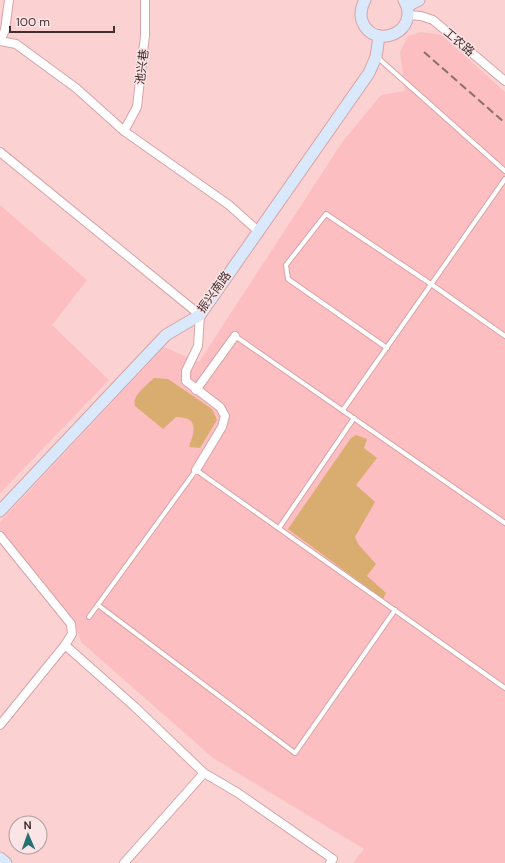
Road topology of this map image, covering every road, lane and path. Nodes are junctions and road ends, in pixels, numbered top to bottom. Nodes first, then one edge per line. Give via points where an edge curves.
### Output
1 (145, 0) edge
2 (365, 0) edge
3 (419, 0) edge
4 (6, 5) edge
5 (406, 7) edge
6 (379, 36) junction
7 (0, 41) edge
8 (376, 57) junction
9 (505, 81) edge
10 (124, 131) junction
11 (0, 152) edge
12 (505, 171) edge
13 (505, 179) edge
14 (258, 231) junction
15 (431, 284) junction
16 (200, 315) junction
17 (235, 336) joint
18 (505, 336) edge
19 (387, 348) junction
20 (196, 390) junction
21 (343, 410) junction
22 (354, 418) junction
23 (196, 470) junction
24 (0, 511) edge
25 (505, 523) edge
26 (279, 528) junction
27 (0, 536) edge
28 (98, 605) junction
29 (395, 610) junction
30 (89, 617) dead end
31 (65, 646) junction
32 (505, 688) edge
33 (0, 725) edge
34 (204, 773) junction
35 (0, 858) edge
36 (6, 863) edge
37 (124, 863) edge
38 (330, 863) edge

1 - 10 street, 池兴巷 via 146,35 137,107
2 - 6 main road via 361,10 362,20 370,32
3 - 5 main road
4 - 7 street via 5,30
5 - 6 main road via 405,25 389,36
5 - 9 street, 工农路 via 433,20
6 - 8 main road, 振兴南路
7 - 10 street via 16,44 76,88
8 - 12 lane
8 - 14 main road, 振兴南路 via 369,74
10 - 14 street via 229,205
11 - 16 street
13 - 15 lane
14 - 16 main road, 振兴南路
15 - 18 lane
15 - 19 lane
15 - 19 lane via 326,214 286,265 288,279
16 - 20 street via 198,346 186,371 186,381
16 - 24 main road, 振兴南路 via 166,335
17 - 20 street
17 - 21 lane
19 - 21 lane
20 - 23 street via 220,407 225,416 222,427
21 - 22 lane
22 - 25 lane
22 - 26 lane
23 - 26 lane
23 - 28 lane
26 - 29 lane
27 - 31 street via 71,624 72,634
28 - 29 lane via 295,753
28 - 30 lane
29 - 32 lane
31 - 33 street
31 - 34 street via 135,707
34 - 37 street
34 - 38 street via 238,793 333,859
35 - 36 main road

